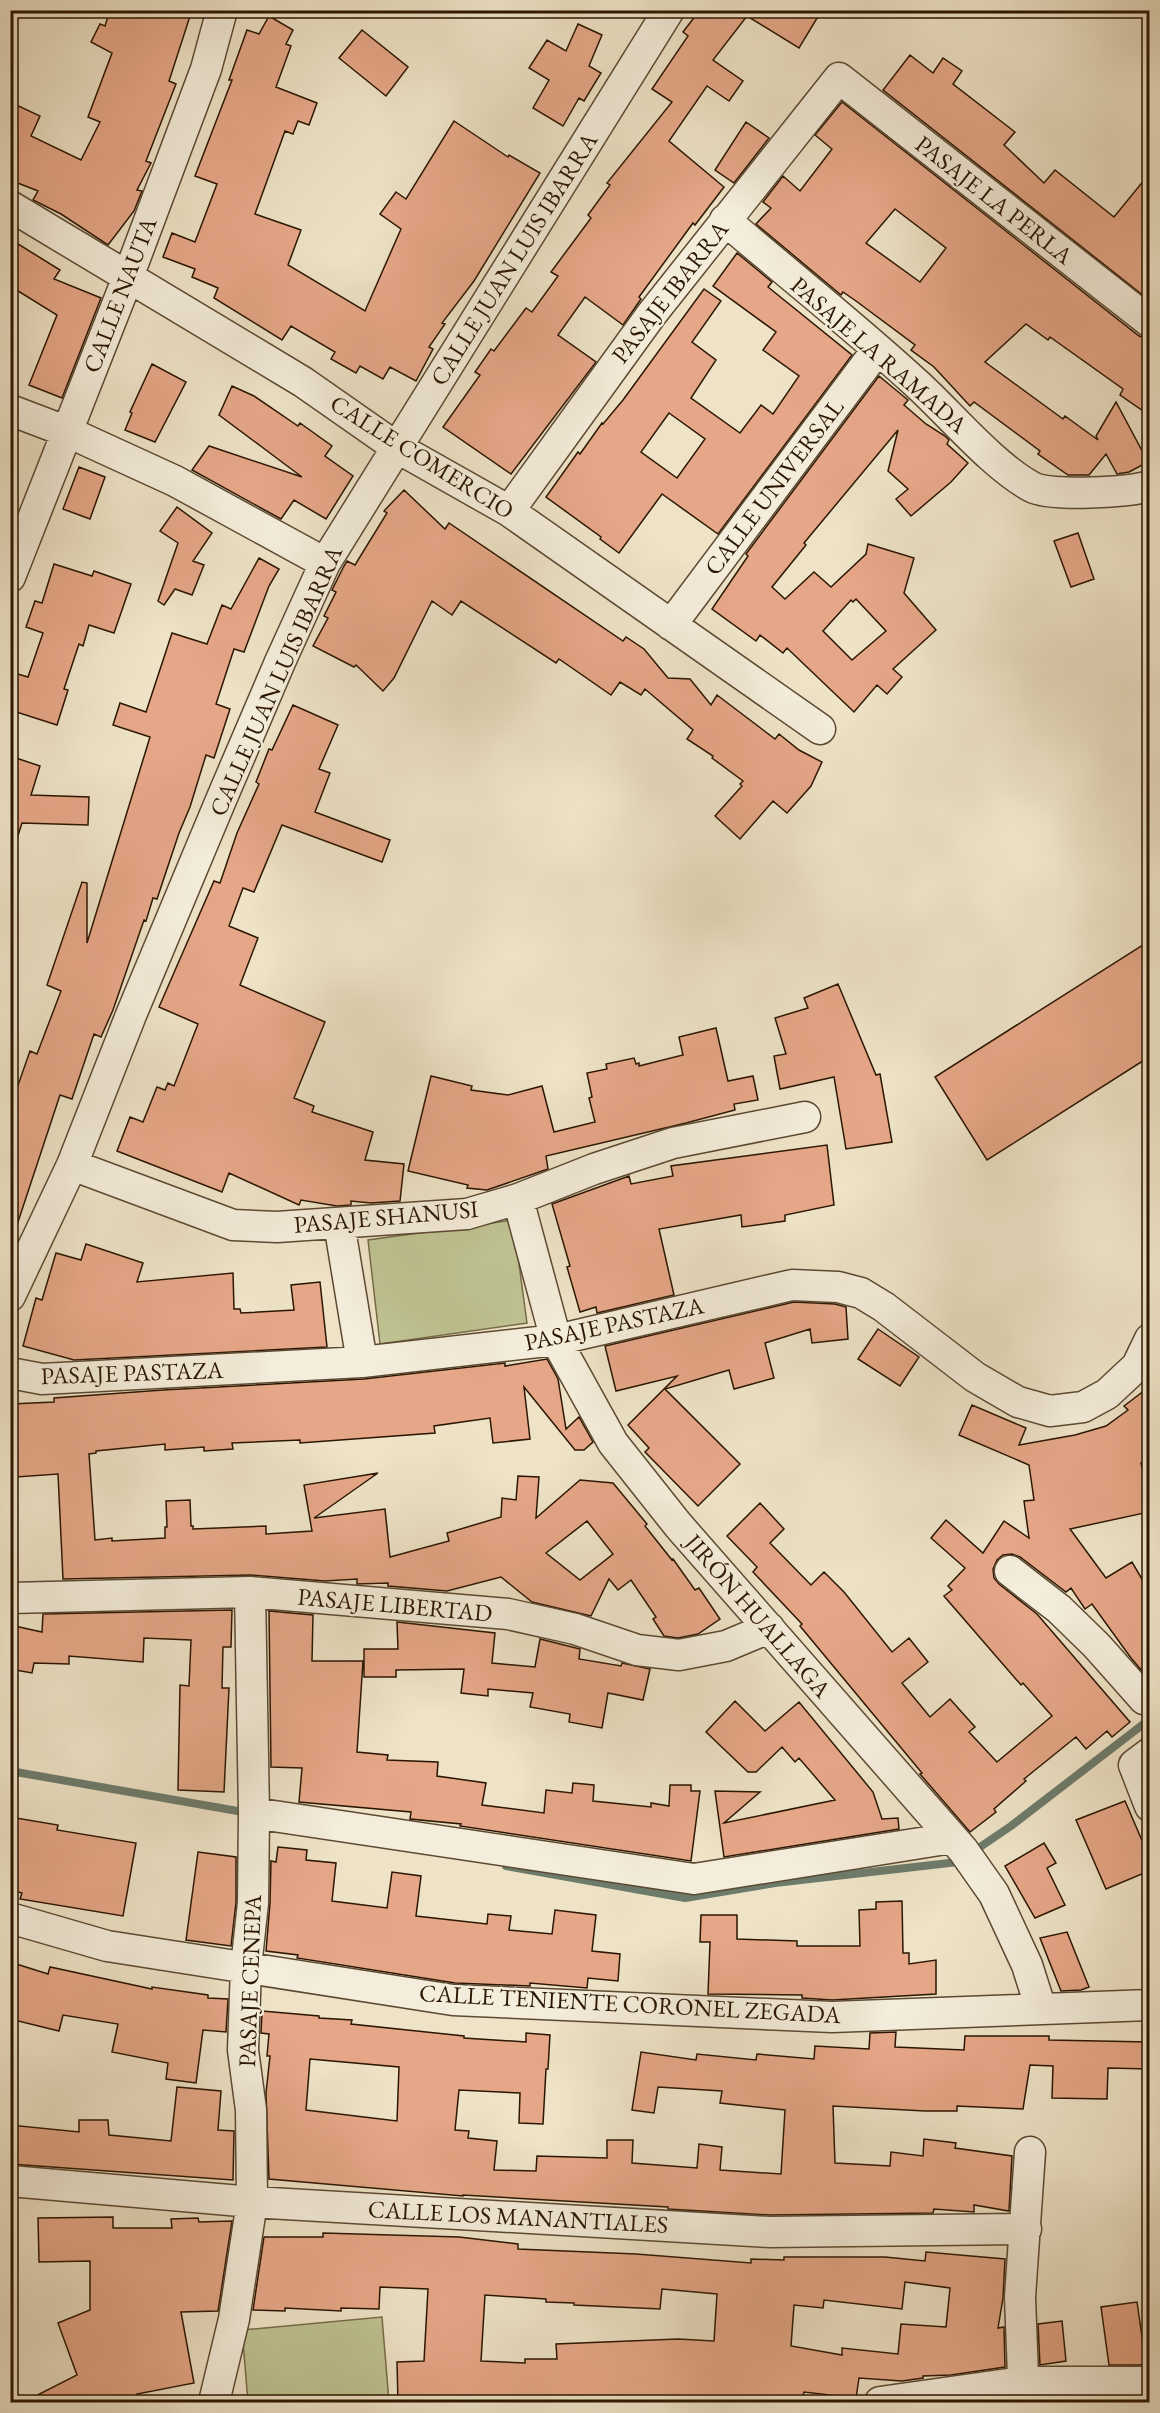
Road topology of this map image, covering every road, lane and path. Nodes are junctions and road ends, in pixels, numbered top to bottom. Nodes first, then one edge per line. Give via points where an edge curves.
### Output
1 (222, 10) edge
2 (669, 10) edge
3 (839, 78) joint
4 (10, 206) edge
5 (725, 220) junction
6 (128, 278) junction
7 (1149, 322) edge
8 (877, 350) junction
9 (10, 410) edge
10 (68, 432) junction
11 (396, 447) junction
12 (1149, 486) edge
13 (509, 511) junction
14 (325, 563) junction
15 (10, 577) edge
16 (671, 625) junction
17 (820, 729) dead end
18 (805, 1117) dead end
19 (72, 1165) junction
20 (518, 1199) junction
21 (339, 1223) junction
22 (10, 1296) edge
23 (1149, 1339) edge
24 (555, 1340) junction
25 (362, 1362) junction
26 (1143, 1370) edge
27 (10, 1373) edge
28 (1010, 1571) dead end
29 (250, 1592) junction
30 (10, 1598) edge
31 (770, 1628) junction
32 (1149, 1698) edge
33 (1142, 1759) edge
34 (1149, 1806) edge
35 (254, 1814) junction
36 (962, 1850) junction
37 (10, 1918) edge
38 (246, 1968) junction
39 (1149, 2005) edge
40 (1041, 2009) junction
41 (1030, 2152) dead end
42 (10, 2181) edge
43 (252, 2202) junction
44 (1026, 2229) junction
45 (1149, 2382) edge
46 (1023, 2392) edge
47 (214, 2403) edge
48 (880, 2403) edge

1 - 6 street, CALLE NAUTA via 206,69
2 - 11 street, CALLE JUAN LUIS IBARRA
3 - 5 street, PASAJE IBARRA
3 - 7 street, PASAJE LA PERLA
4 - 6 street, CALLE COMERCIO
5 - 8 street, PASAJE LA RAMADA
5 - 13 street, PASAJE IBARRA
6 - 10 street, CALLE NAUTA
6 - 11 street, CALLE COMERCIO via 303,382
8 - 12 street, PASAJE LA RAMADA via 1001,464 1034,489 1064,493 1137,490
8 - 16 street, CALLE UNIVERSAL
9 - 10 street
10 - 14 street via 175,481
10 - 15 street, CALLE NAUTA
11 - 13 street, CALLE COMERCIO
11 - 14 street, CALLE JUAN LUIS IBARRA
13 - 16 street, CALLE COMERCIO
14 - 19 street, CALLE JUAN LUIS IBARRA via 221,800
16 - 17 street, CALLE COMERCIO
18 - 20 street, PASAJE SHANUSI via 674,1143
19 - 21 street, PASAJE SHANUSI via 233,1225
19 - 22 street, CALLE JUAN LUIS IBARRA
20 - 21 street, PASAJE SHANUSI via 467,1214
20 - 24 street, JIRÓN HUALLAGA
21 - 25 street
23 - 26 street, PASAJE PASTAZA
24 - 25 street, PASAJE PASTAZA
24 - 26 street, PASAJE PASTAZA via 792,1286 838,1287 861,1293 884,1307 975,1377 1018,1402 1050,1411 1083,1407
24 - 31 street, JIRÓN HUALLAGA via 613,1443 678,1525
25 - 27 street, PASAJE PASTAZA via 42,1379
28 - 32 street via 1059,1609 1144,1699
29 - 30 street, PASAJE LIBERTAD
29 - 31 street, PASAJE LIBERTAD via 508,1614 575,1629 637,1650 679,1655 726,1646
29 - 35 street, PASAJE CENEPA
31 - 36 street, JIRÓN HUALLAGA
33 - 34 street
35 - 36 street via 694,1880
35 - 38 street, PASAJE CENEPA via 253,1903
36 - 40 street, JIRÓN HUALLAGA via 994,1894 1027,1965
37 - 38 street, CALLE TENIENTE CORONEL ZEGADA via 107,1946
38 - 40 street, CALLE TENIENTE CORONEL ZEGADA via 453,2000 832,2017
38 - 43 street, PASAJE CENEPA via 243,2050 251,2110
39 - 40 street, CALLE TENIENTE CORONEL ZEGADA
41 - 44 street
42 - 43 street, CALLE LOS MANANTIALES
43 - 44 street, CALLE LOS MANANTIALES via 770,2232
43 - 47 street, PASAJE CENEPA via 234,2319
44 - 46 street via 1020,2297
45 - 46 street
46 - 48 street

